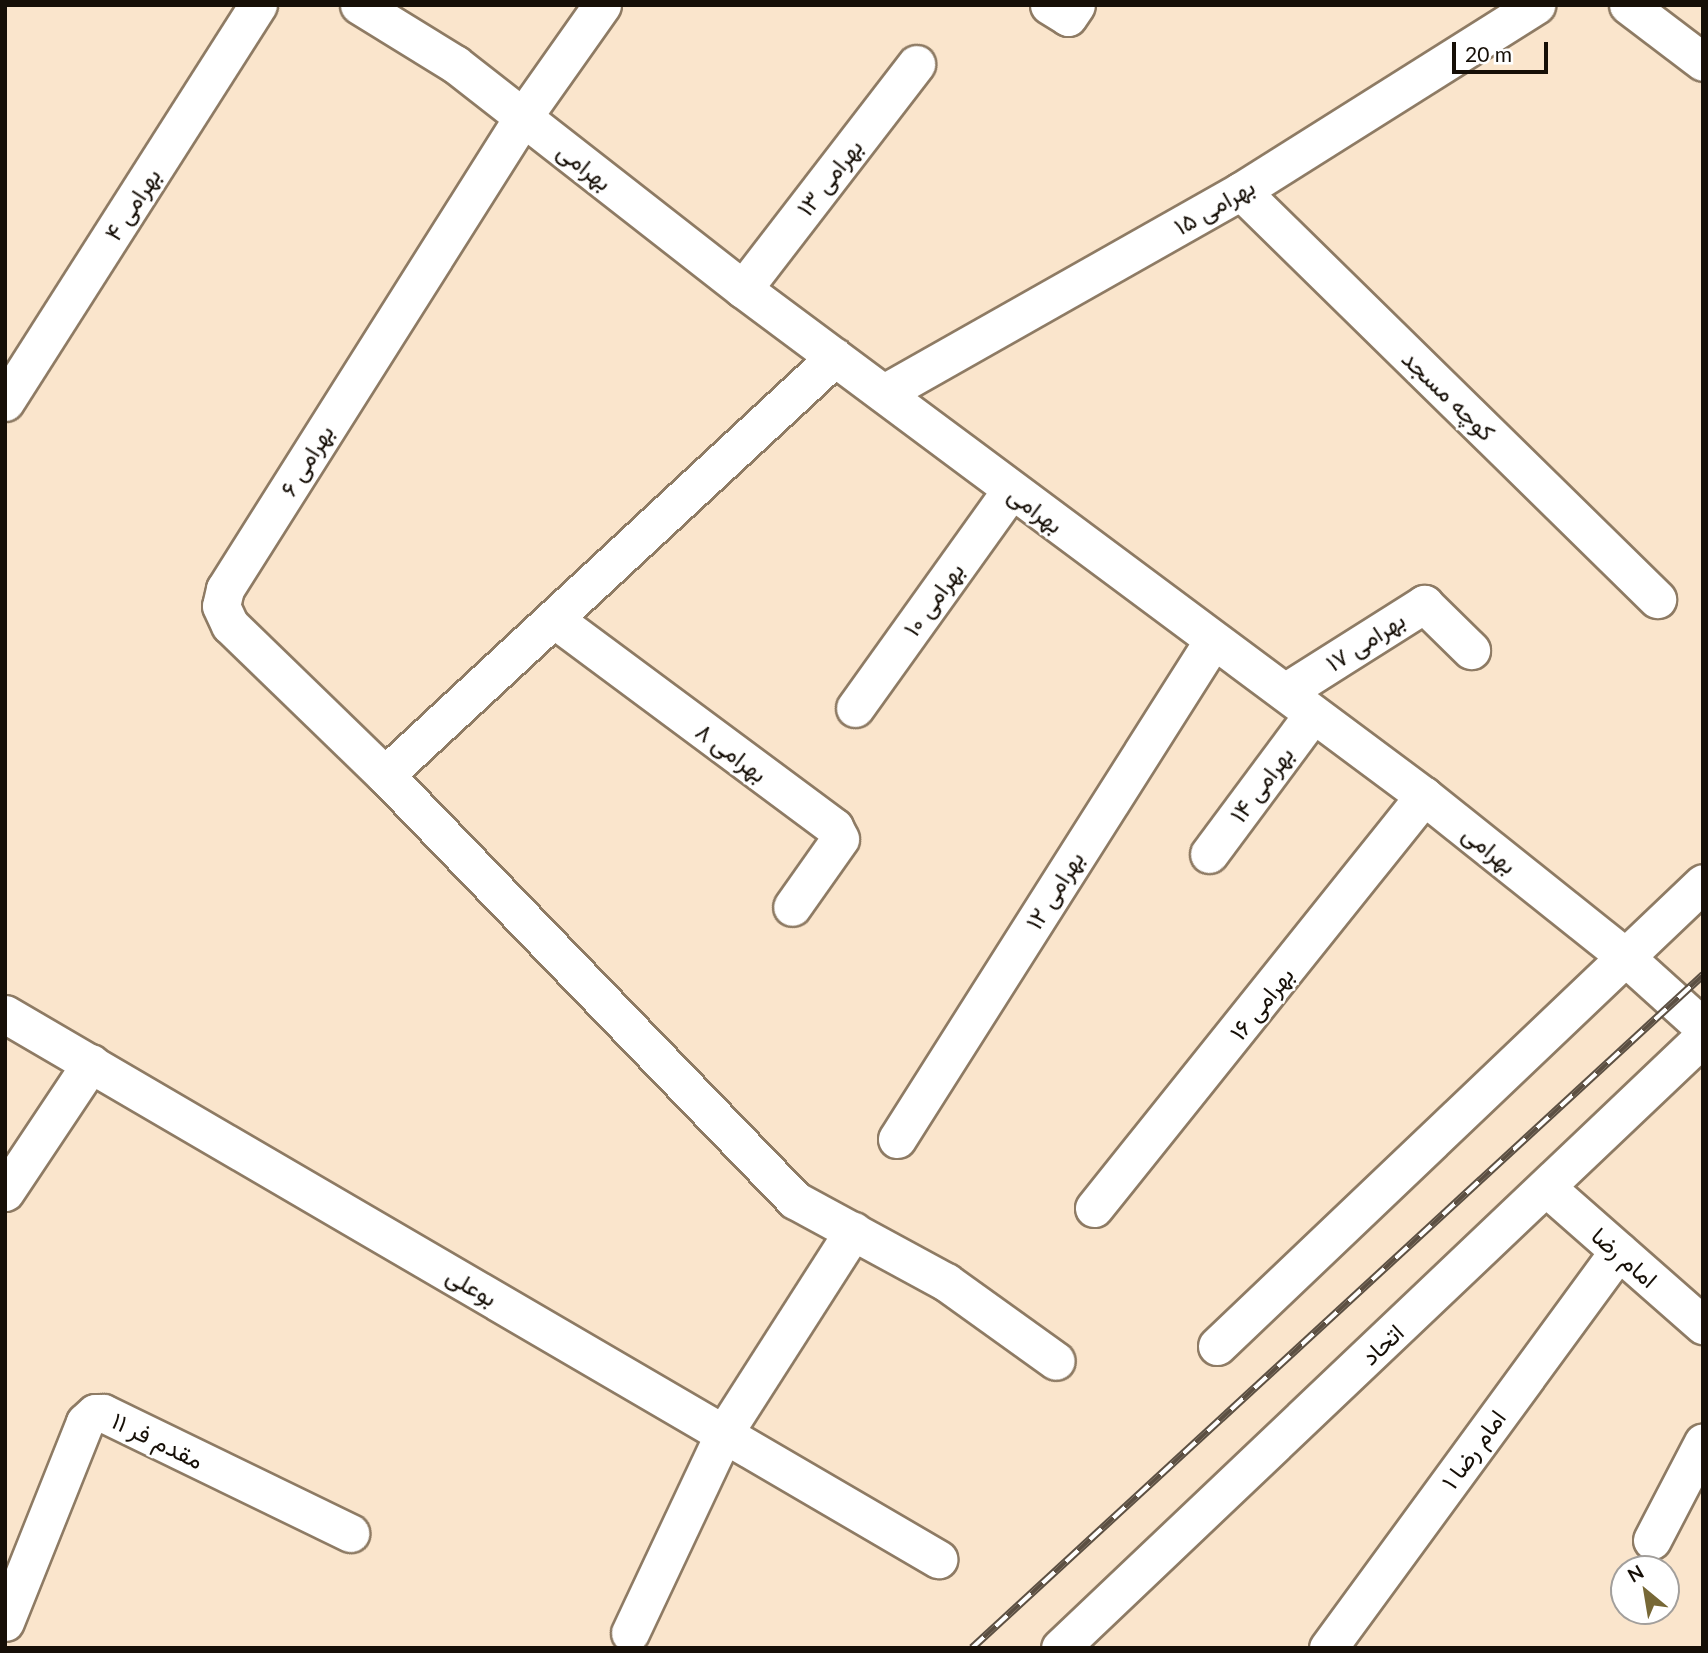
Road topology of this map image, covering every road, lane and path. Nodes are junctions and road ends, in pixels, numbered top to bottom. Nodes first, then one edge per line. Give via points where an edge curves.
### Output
1 (258, 5) edge
2 (359, 5) edge
3 (602, 5) edge
4 (1049, 5) edge
5 (1076, 5) edge
6 (1536, 5) edge
7 (1628, 5) edge
8 (1703, 62) edge
9 (916, 64) dead end
10 (523, 117) junction
11 (1241, 191) junction
12 (743, 289) junction
13 (835, 357) junction
14 (884, 393) junction
15 (5, 402) edge
16 (1011, 490) junction
17 (1657, 598) dead end
18 (554, 619) junction
19 (1212, 642) junction
20 (1471, 650) dead end
21 (1299, 703) junction
22 (855, 708) dead end
23 (385, 775) junction
24 (1424, 796) junction
25 (1209, 853) dead end
26 (1703, 883) edge
27 (792, 907) dead end
28 (1623, 956) junction
29 (5, 1014) edge
30 (1703, 1027) edge
31 (1703, 1037) edge
32 (91, 1063) junction
33 (897, 1139) dead end
34 (1547, 1188) junction
35 (5, 1192) edge
36 (1094, 1208) dead end
37 (853, 1231) junction
38 (1619, 1251) junction
39 (1703, 1325) edge
40 (1217, 1346) dead end
41 (1056, 1361) dead end
42 (724, 1433) junction
43 (1703, 1442) edge
44 (350, 1533) dead end
45 (1652, 1540) dead end
46 (938, 1559) dead end
47 (5, 1622) edge
48 (630, 1633) dead end
49 (1059, 1648) edge
50 (1328, 1648) edge

1 - 15 street, بهرامی ۴
2 - 10 street, بهرامی via 455,64
3 - 10 street, بهرامی ۶
4 - 5 street via 1068,17
6 - 11 street, بهرامی ۱۵
7 - 8 street
9 - 12 street, بهرامی ۱۳
10 - 12 street, بهرامی
10 - 23 street, بهرامی ۶ via 225,589 221,606 230,625
11 - 14 street, بهرامی ۱۵
11 - 17 street, کوچه مسجد
12 - 13 street, بهرامی
13 - 14 street, بهرامی
13 - 18 street
14 - 16 street, بهرامی
16 - 19 street, بهرامی
16 - 22 street, بهرامی ۱۰
18 - 23 street
18 - 27 street, بهرامی ۸ via 834,827 840,839
19 - 21 street, بهرامی
19 - 33 street, بهرامی ۱۲
20 - 21 street, بهرامی ۱۷ via 1424,604
21 - 24 street, بهرامی
21 - 25 street, بهرامی ۱۴
23 - 37 street, بهرامی ۶ via 794,1200
24 - 28 street, بهرامی
24 - 36 street, بهرامی ۱۶
26 - 28 street
28 - 30 street, بهرامی
28 - 40 street
29 - 32 street, بوعلی
31 - 34 street, اتحاد
32 - 35 street
32 - 42 street, بوعلی
34 - 38 street, امام رضا
34 - 49 street, اتحاد
37 - 41 street, بهرامی ۶ via 946,1282
37 - 42 street
38 - 39 street, امام رضا
38 - 50 street, امام رضا ۱
42 - 46 street, بوعلی
42 - 48 street
43 - 45 street
44 - 47 street, مقدم فر ۱۱ via 95,1413 85,1422

